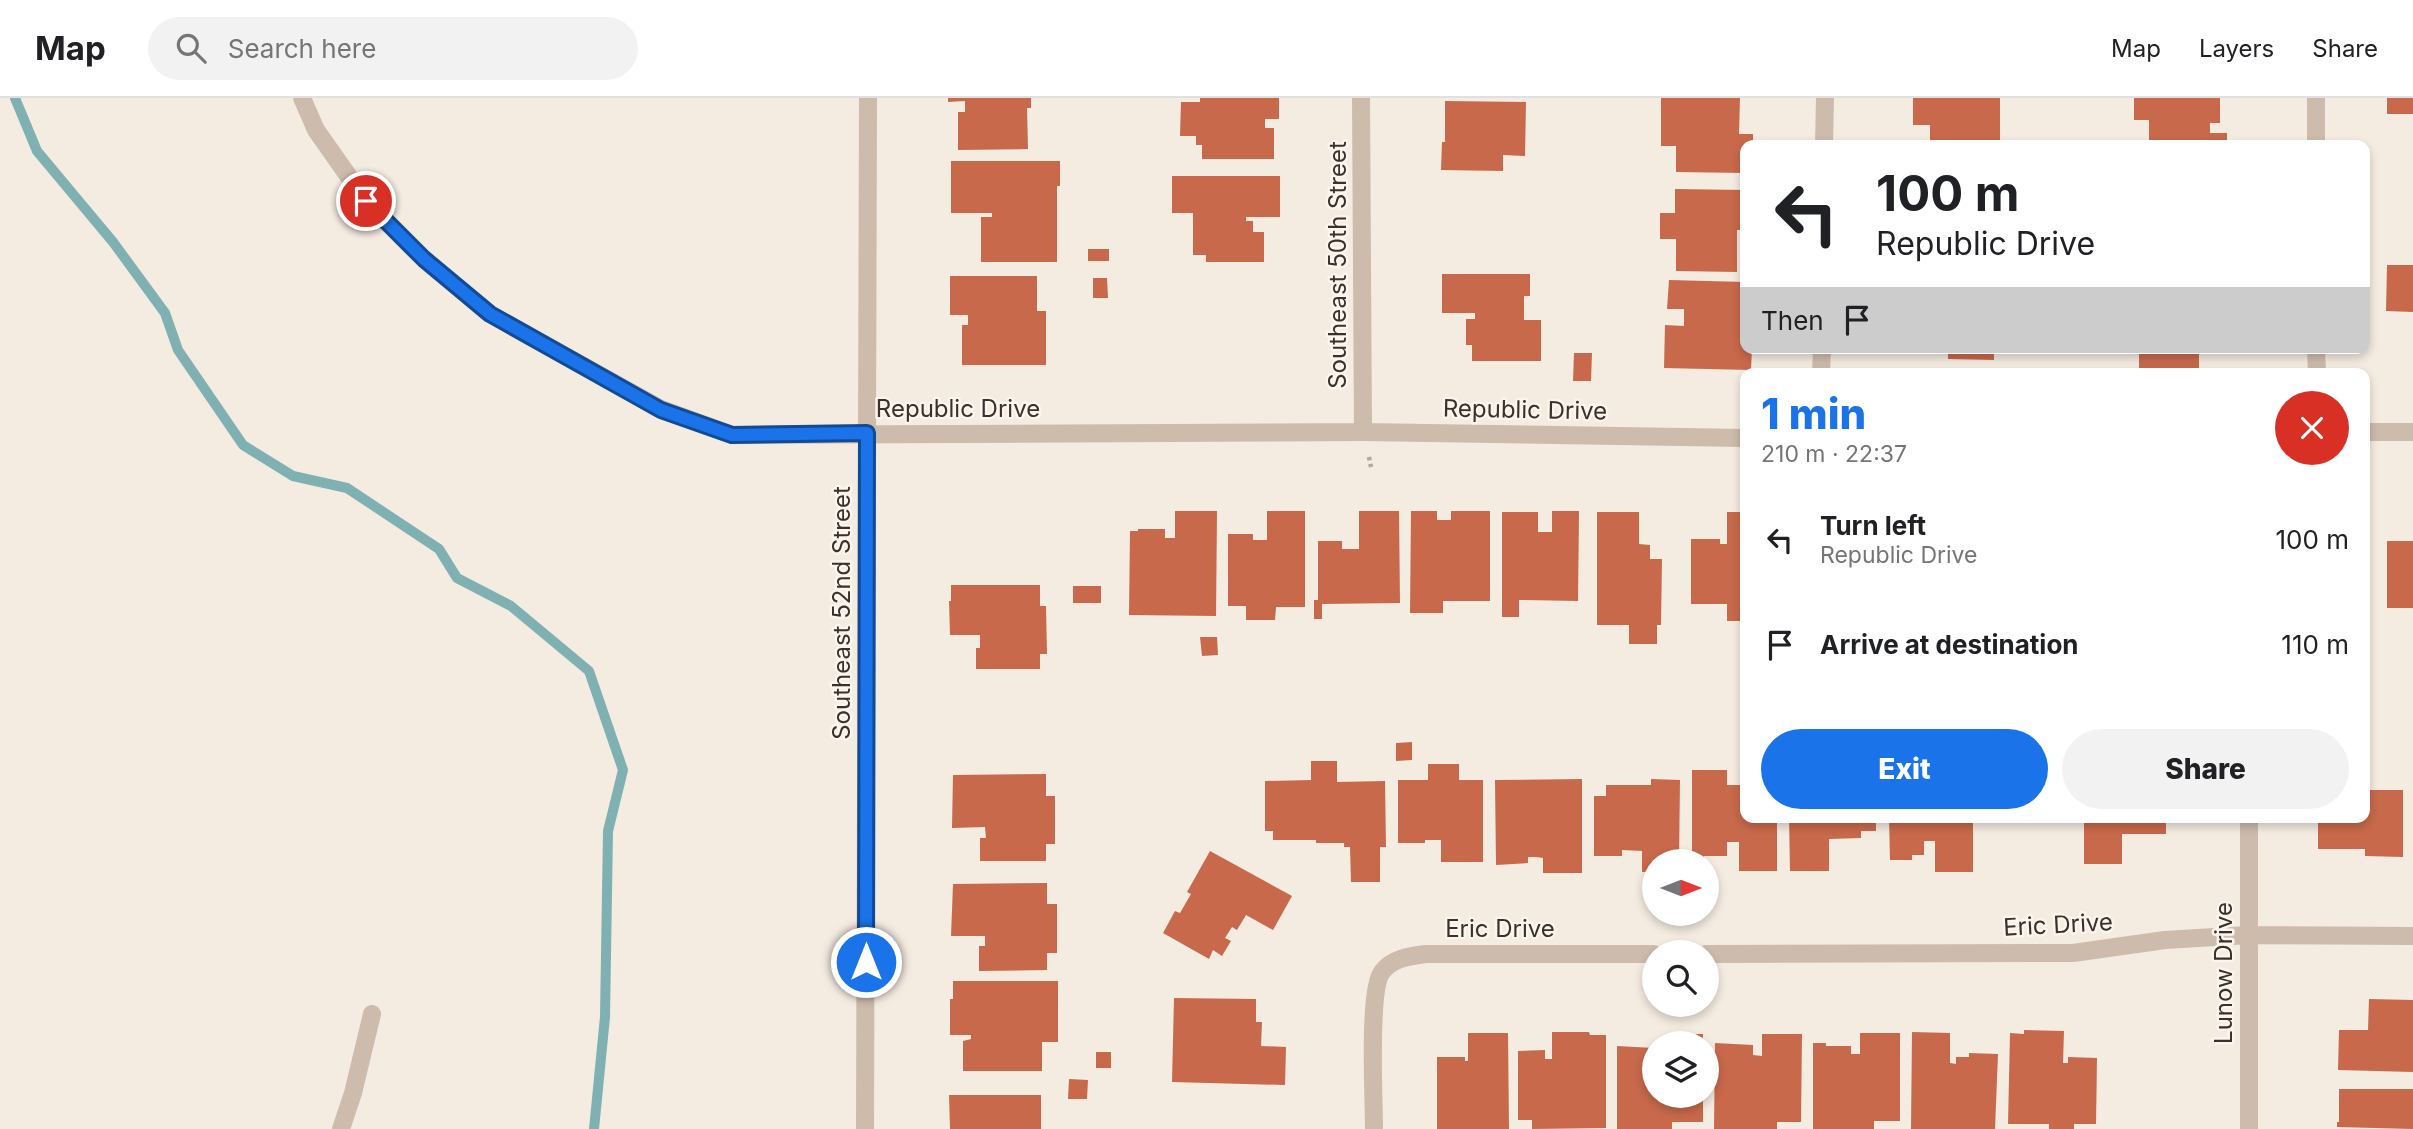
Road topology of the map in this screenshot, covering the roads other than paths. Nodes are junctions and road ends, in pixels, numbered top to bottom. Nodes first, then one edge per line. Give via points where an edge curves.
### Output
1 (302, 98) edge
2 (868, 98) edge
3 (1361, 98) edge
4 (1825, 98) edge
5 (2316, 98) edge
6 (1824, 140) edge
7 (2316, 140) edge
8 (1363, 432) junction
9 (2370, 432) edge
10 (2413, 432) edge
11 (867, 433) junction
12 (1740, 438) edge
13 (2249, 823) edge
14 (2248, 935) junction
15 (2413, 936) edge
16 (1642, 954) edge
17 (1719, 954) edge
18 (372, 1014) dead end
19 (341, 1129) edge
20 (865, 1129) edge
21 (1374, 1129) edge
22 (2249, 1129) edge

1 - 11 street, Republic Drive via 316,130 366,201 424,259 490,314 661,410 732,435
2 - 11 street, Southeast 52nd Street
3 - 8 street, Southeast 50th Street
4 - 6 street
5 - 7 street
8 - 11 street, Republic Drive
8 - 12 street, Republic Drive
9 - 10 street
11 - 20 street, Southeast 52nd Street
13 - 14 street, Lunow Drive
14 - 15 street, Eric Drive
14 - 17 street, Eric Drive via 2165,940 2073,953
14 - 22 street, Lunow Drive
16 - 21 street, Eric Drive via 1435,954 1390,964 1379,977 1374,1005
18 - 19 street

